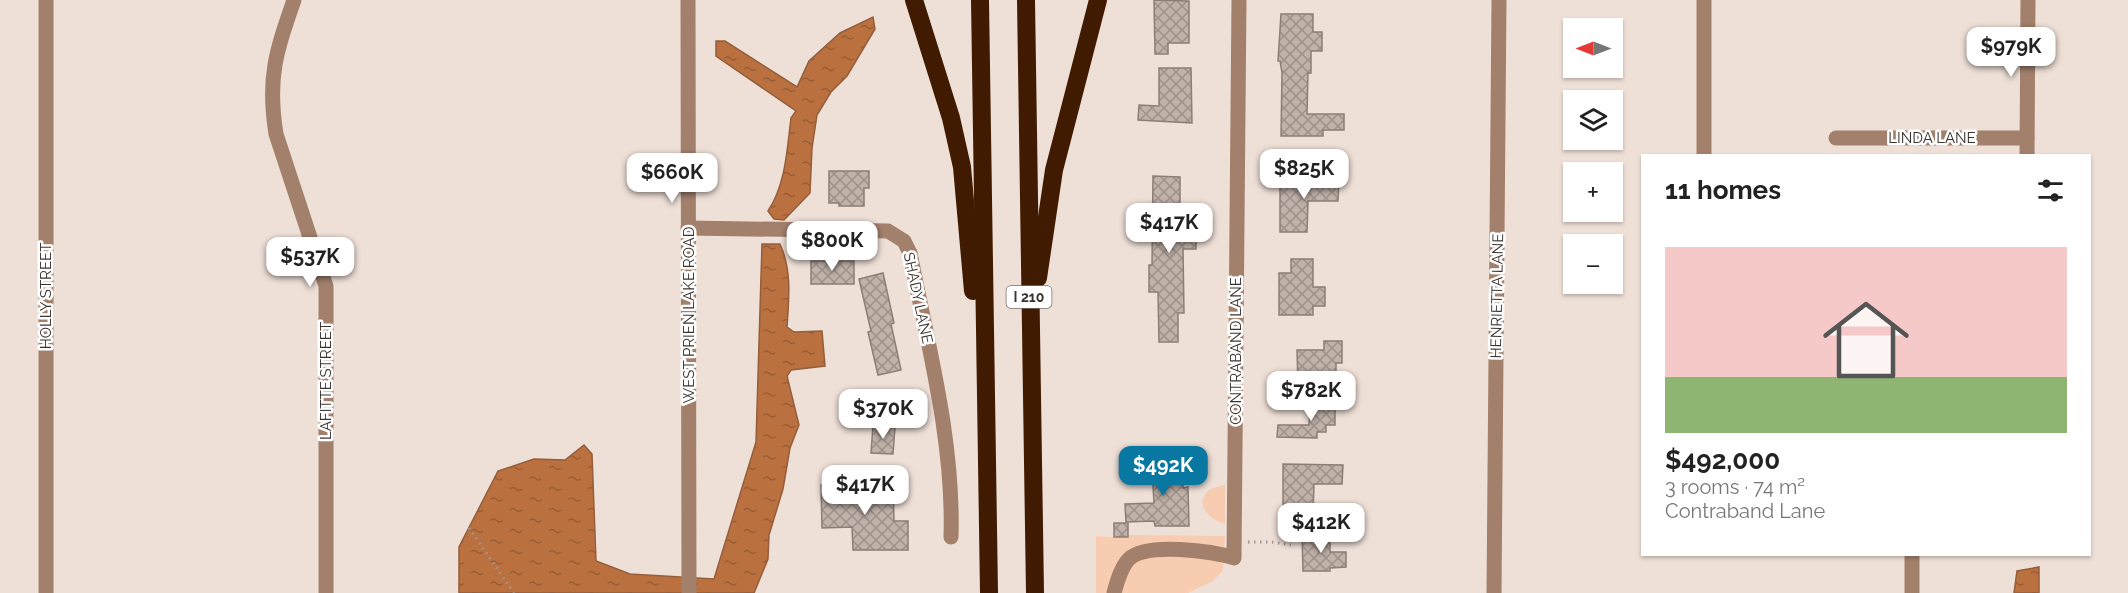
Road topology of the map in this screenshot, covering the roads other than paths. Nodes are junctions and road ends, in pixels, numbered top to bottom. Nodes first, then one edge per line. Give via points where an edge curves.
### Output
1 (46, 0) edge
2 (294, 0) edge
3 (688, 0) edge
4 (914, 0) edge
5 (980, 0) edge
6 (1026, 0) edge
7 (1098, 0) edge
8 (1239, 0) edge
9 (1499, 0) edge
10 (1704, 0) edge
11 (2028, 0) edge
12 (1836, 138) dead end
13 (2027, 138) junction
14 (1704, 154) edge
15 (2027, 154) edge
16 (688, 228) junction
17 (1030, 351) junction
18 (986, 407) junction
19 (951, 537) dead end
20 (1912, 556) edge
21 (46, 593) edge
22 (326, 593) edge
23 (689, 593) edge
24 (988, 593) edge
25 (1035, 593) edge
26 (1114, 593) edge
27 (1494, 593) edge
28 (1912, 593) edge

1 - 21 street, HOLLY STREET
2 - 22 street, LAFITTE STREET via 276,53 272,109 276,134 326,286
3 - 16 street, WEST PRIEN LAKE ROAD
4 - 18 highway via 962,167
5 - 18 highway, I 210
6 - 17 highway, I 210
7 - 17 highway via 1054,170
8 - 26 street, CONTRABAND LANE via 1234,550 1142,551 1129,558
9 - 27 street, HENRIETTA LANE
10 - 14 street
11 - 13 street
12 - 13 street, LINDA LANE
13 - 15 street
16 - 19 street, SHADY LANE via 888,231 904,241 910,253 946,440
16 - 23 street, WEST PRIEN LAKE ROAD
17 - 25 highway, I 210
18 - 24 highway, I 210
20 - 28 street

